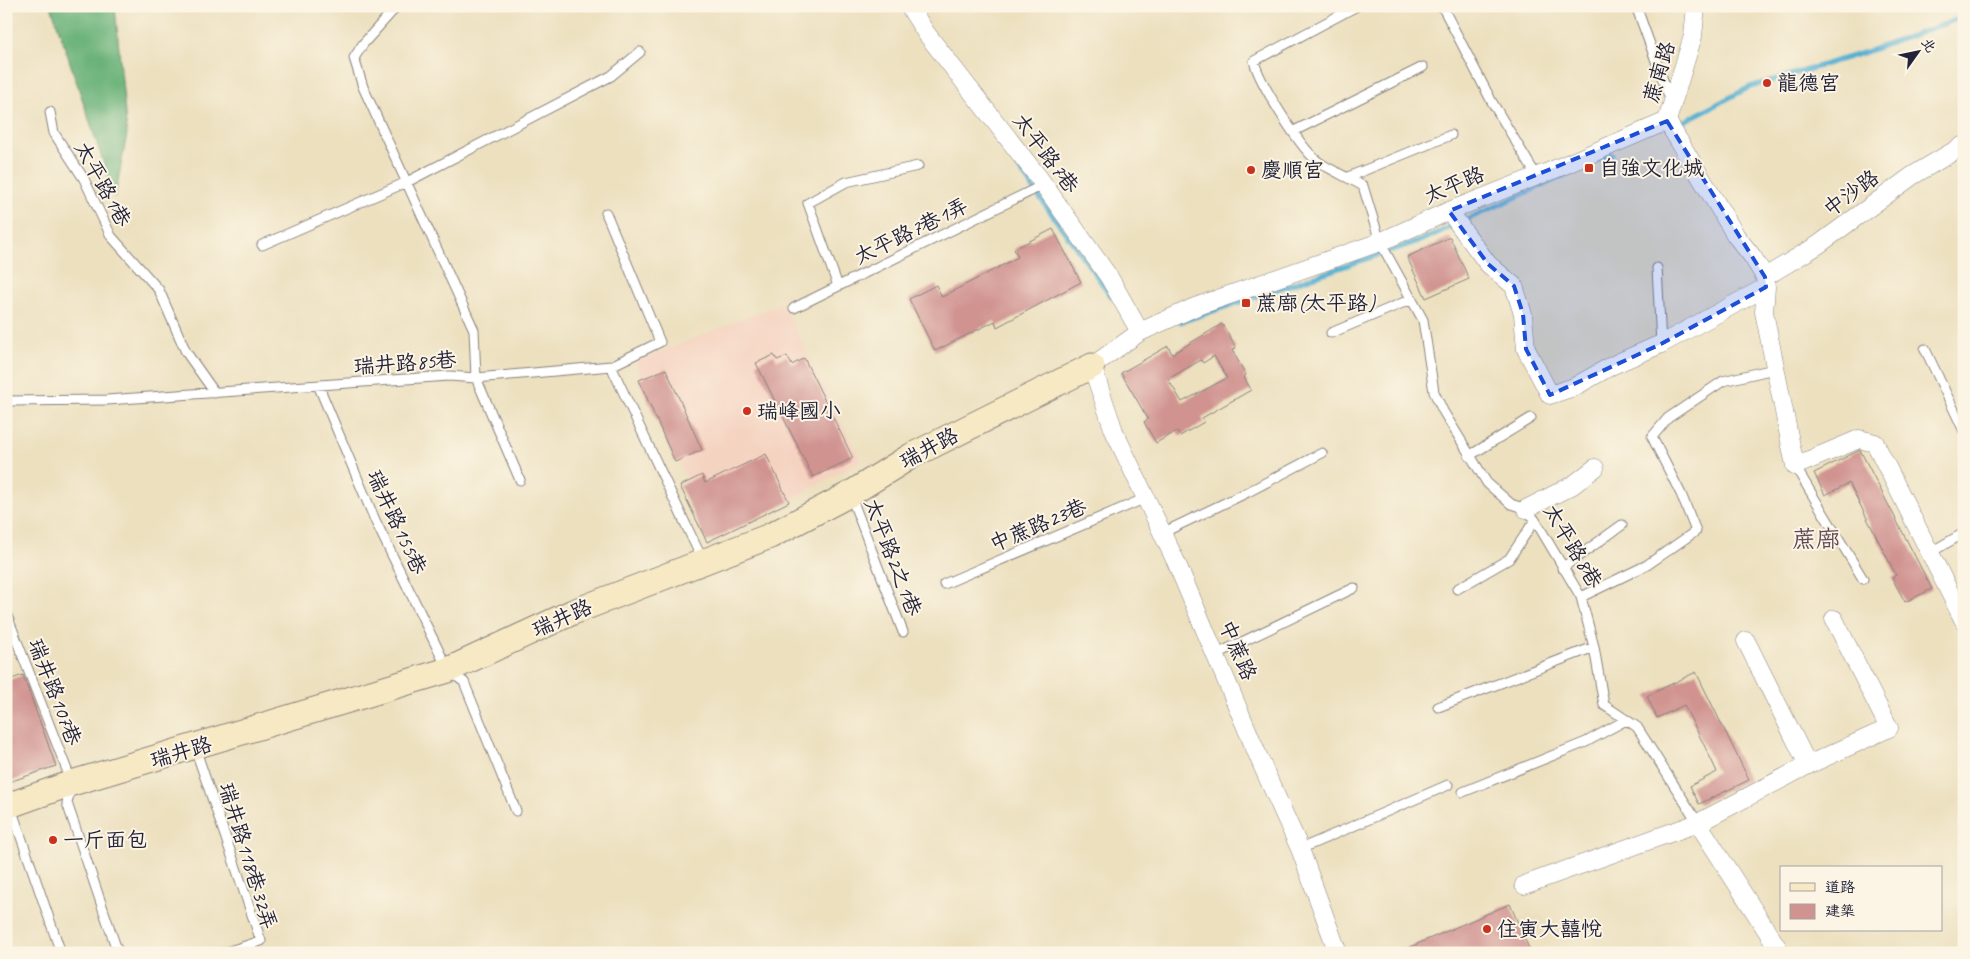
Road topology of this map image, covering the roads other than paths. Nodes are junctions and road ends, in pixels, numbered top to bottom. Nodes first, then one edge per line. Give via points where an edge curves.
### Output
1 (397, 6) edge
2 (909, 6) edge
3 (1357, 6) edge
4 (1442, 6) edge
5 (1636, 6) edge
6 (1696, 6) edge
7 (640, 52) dead end
8 (1424, 68) dead end
9 (50, 112) dead end
10 (1670, 114) junction
11 (1294, 131) junction
12 (1451, 134) dead end
13 (1964, 145) edge
14 (918, 166) dead end
15 (1536, 175) junction
16 (1348, 177) junction
17 (407, 182) junction
18 (1043, 185) junction
19 (1449, 211) junction
20 (606, 213) dead end
21 (1380, 242) junction
22 (262, 245) dead end
23 (1657, 268) dead end
24 (1765, 282) junction
25 (838, 286) junction
26 (1412, 299) junction
27 (794, 308) dead end
28 (1140, 332) junction
29 (1331, 333) dead end
30 (1661, 344) junction
31 (1925, 349) dead end
32 (611, 366) junction
33 (1092, 366) junction
34 (1774, 370) junction
35 (476, 378) junction
36 (318, 387) junction
37 (215, 393) junction
38 (6, 401) edge
39 (1531, 418) dead end
40 (1964, 432) edge
41 (1322, 453) dead end
42 (1469, 456) junction
43 (1795, 466) junction
44 (1595, 468) dead end
45 (520, 480) dead end
46 (850, 494) junction
47 (1146, 498) junction
48 (1530, 515) junction
49 (1622, 525) dead end
50 (1162, 533) junction
51 (1964, 533) edge
52 (1930, 552) junction
53 (703, 561) junction
54 (1562, 568) junction
55 (1863, 579) dead end
56 (944, 584) dead end
57 (1354, 588) dead end
58 (1457, 589) dead end
59 (1581, 597) junction
60 (6, 613) edge
61 (1962, 614) edge
62 (1834, 618) dead end
63 (903, 632) dead end
64 (1746, 641) dead end
65 (1594, 647) junction
66 (1215, 655) junction
67 (448, 670) junction
68 (1438, 706) dead end
69 (1626, 720) junction
70 (195, 748) junction
71 (1808, 765) junction
72 (72, 783) junction
73 (1448, 784) dead end
74 (1463, 792) dead end
75 (7, 802) edge
76 (516, 811) dead end
77 (1698, 823) junction
78 (1300, 849) junction
79 (1524, 885) dead end
80 (61, 953) edge
81 (118, 953) edge
82 (224, 953) edge
83 (1338, 953) edge
84 (1781, 953) edge

1 - 17 lane via 354,58 363,87
2 - 18 street, 太平路7巷 via 926,33
3 - 11 lane, 太平路8巷 via 1254,61 1256,71
4 - 15 lane via 1492,102
5 - 10 lane
6 - 10 street, 蔗南路 via 1693,36
7 - 17 lane via 611,76
8 - 11 lane
9 - 37 lane, 太平路1巷 via 54,133 84,179 111,236 159,290 186,352
10 - 15 street, 太平路
10 - 24 street via 1736,236 1752,256
11 - 16 lane, 太平路8巷 via 1315,159
12 - 16 lane
13 - 24 street, 中沙路 via 1912,176
14 - 25 lane via 846,182 808,203
15 - 19 street, 太平路
16 - 21 lane, 太平路8巷 via 1363,186
17 - 22 lane
17 - 35 lane via 474,330
18 - 25 lane, 太平路7巷1弄
18 - 28 street, 太平路7巷 via 1109,277
19 - 21 street, 太平路
19 - 30 street, 中沙路 via 1488,264 1514,286 1523,314 1526,349 1550,396
20 - 32 lane, 瑞井路85巷 via 660,342
21 - 26 lane, 太平路8巷
21 - 28 street, 太平路 via 1195,306
23 - 30 lane
24 - 30 street, 中沙路
24 - 34 street via 1764,312
25 - 27 lane, 太平路7巷1弄
26 - 29 lane
26 - 42 lane, 太平路8巷 via 1423,320 1434,392
28 - 33 street, 太平路
31 - 40 lane
32 - 35 lane, 瑞井路85巷
32 - 53 lane
33 - 46 street, 瑞井路 via 910,456
33 - 47 street, 中蔗路 via 1114,431
34 - 43 street
34 - 59 lane via 1724,381 1668,418 1652,437 1696,531 1647,566
35 - 36 lane, 瑞井路85巷 via 450,376
35 - 45 lane
36 - 37 lane, 瑞井路85巷
36 - 67 lane, 瑞井路155巷 via 374,520
37 - 38 lane, 瑞井路85巷 via 107,400
39 - 42 lane
41 - 50 lane
42 - 48 lane, 太平路8巷 via 1487,483 1511,504
43 - 52 street via 1859,439 1875,443
43 - 55 lane
44 - 48 street
46 - 53 street, 瑞井路 via 770,536
46 - 63 lane, 太平路2之1巷
47 - 50 street, 中蔗路
47 - 56 lane, 中蔗路23巷
48 - 54 lane, 太平路8巷
48 - 58 lane via 1509,559
49 - 54 lane
50 - 66 street, 中蔗路
51 - 52 lane
52 - 61 street
53 - 67 street, 瑞井路 via 573,612
54 - 59 lane, 太平路8巷
57 - 66 lane
59 - 65 lane, 太平路8巷
60 - 72 lane, 瑞井路107巷
62 - 71 street via 1889,728
64 - 71 street
65 - 68 lane
65 - 69 lane, 太平路8巷 via 1604,705
66 - 78 street, 中蔗路
67 - 70 street, 瑞井路
67 - 76 lane via 464,682
69 - 74 lane via 1586,742
69 - 77 lane, 太平路8巷 via 1637,727
70 - 72 street, 瑞井路
70 - 82 lane, 瑞井路118巷32弄 via 261,941
71 - 77 street
72 - 75 street, 瑞井路
72 - 81 lane via 67,803
73 - 78 lane
75 - 80 lane
77 - 79 street
77 - 84 street
78 - 83 street, 中蔗路

